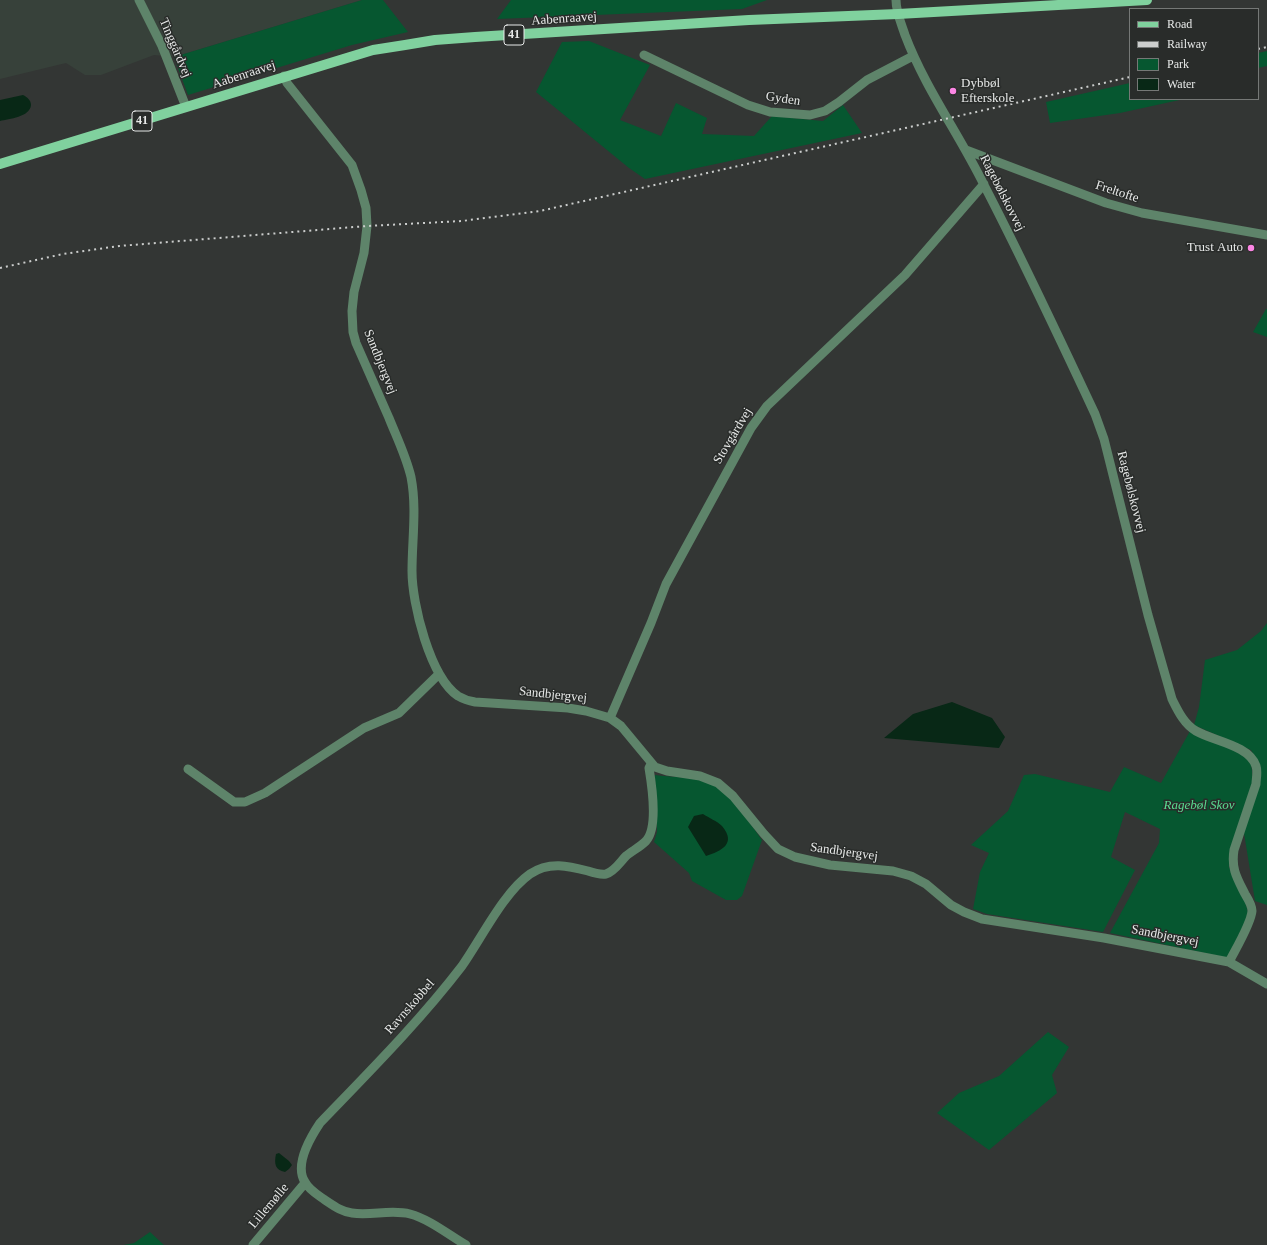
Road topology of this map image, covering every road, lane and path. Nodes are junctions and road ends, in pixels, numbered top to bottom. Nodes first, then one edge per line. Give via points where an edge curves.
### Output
1 (139, 0) edge
2 (1148, 0) edge
3 (897, 7) edge
4 (644, 55) dead end
5 (913, 56) junction
6 (284, 76) junction
7 (186, 108) junction
8 (966, 150) junction
9 (0, 164) edge
10 (984, 184) junction
11 (1267, 235) edge
12 (439, 674) junction
13 (610, 718) junction
14 (651, 764) junction
15 (188, 769) dead end
16 (1229, 962) junction
17 (1267, 984) edge
18 (305, 1183) junction
19 (253, 1245) edge
20 (466, 1245) edge

1 - 7 street, Tinggårdvej via 162,46
2 - 3 main road, Aabenraavej / 41
3 - 5 street, Ragebølskovvej
3 - 6 main road, Aabenraavej / 41 via 749,20 435,40 373,50
4 - 5 street, Gyden via 748,105 770,112 810,115 825,111 867,80
5 - 8 street, Ragebølskovvej
6 - 7 main road, Aabenraavej / 41
6 - 12 street, Sandbjergvej via 352,165 366,208 364,253 354,292 353,332 406,458 414,500 413,595 424,638
7 - 9 main road, Aabenraavej / 41
8 - 10 street, Ragebølskovvej
8 - 11 street, Freltofte via 1106,203 1142,213
10 - 13 street, Stovgårdvej via 905,275 767,406 751,428 666,584
10 - 16 street, Ragebølskovvej via 1095,414 1104,439 1148,615 1178,712 1196,731 1235,747 1248,755 1256,766 1256,784 1232,862 1252,912
12 - 13 street, Sandbjergvej via 457,696 466,700 568,708
12 - 15 street via 399,712 364,728 265,793 246,802 234,802
13 - 14 street, Sandbjergvej via 621,726
14 - 16 street, Sandbjergvej via 667,771 700,776 718,783 733,796 778,849 795,857 830,865 893,871 911,876 926,884 951,905 982,919 1104,938
14 - 18 street, Ravnskobbel via 649,768 652,833 645,842 626,856 612,871 605,874 569,866 554,866 541,868 520,883 425,1012 320,1123 305,1150 302,1162 301,1174
16 - 17 street, Sandbjergvej
18 - 19 street, Lillemølle
18 - 20 street via 342,1211 353,1214 410,1214

